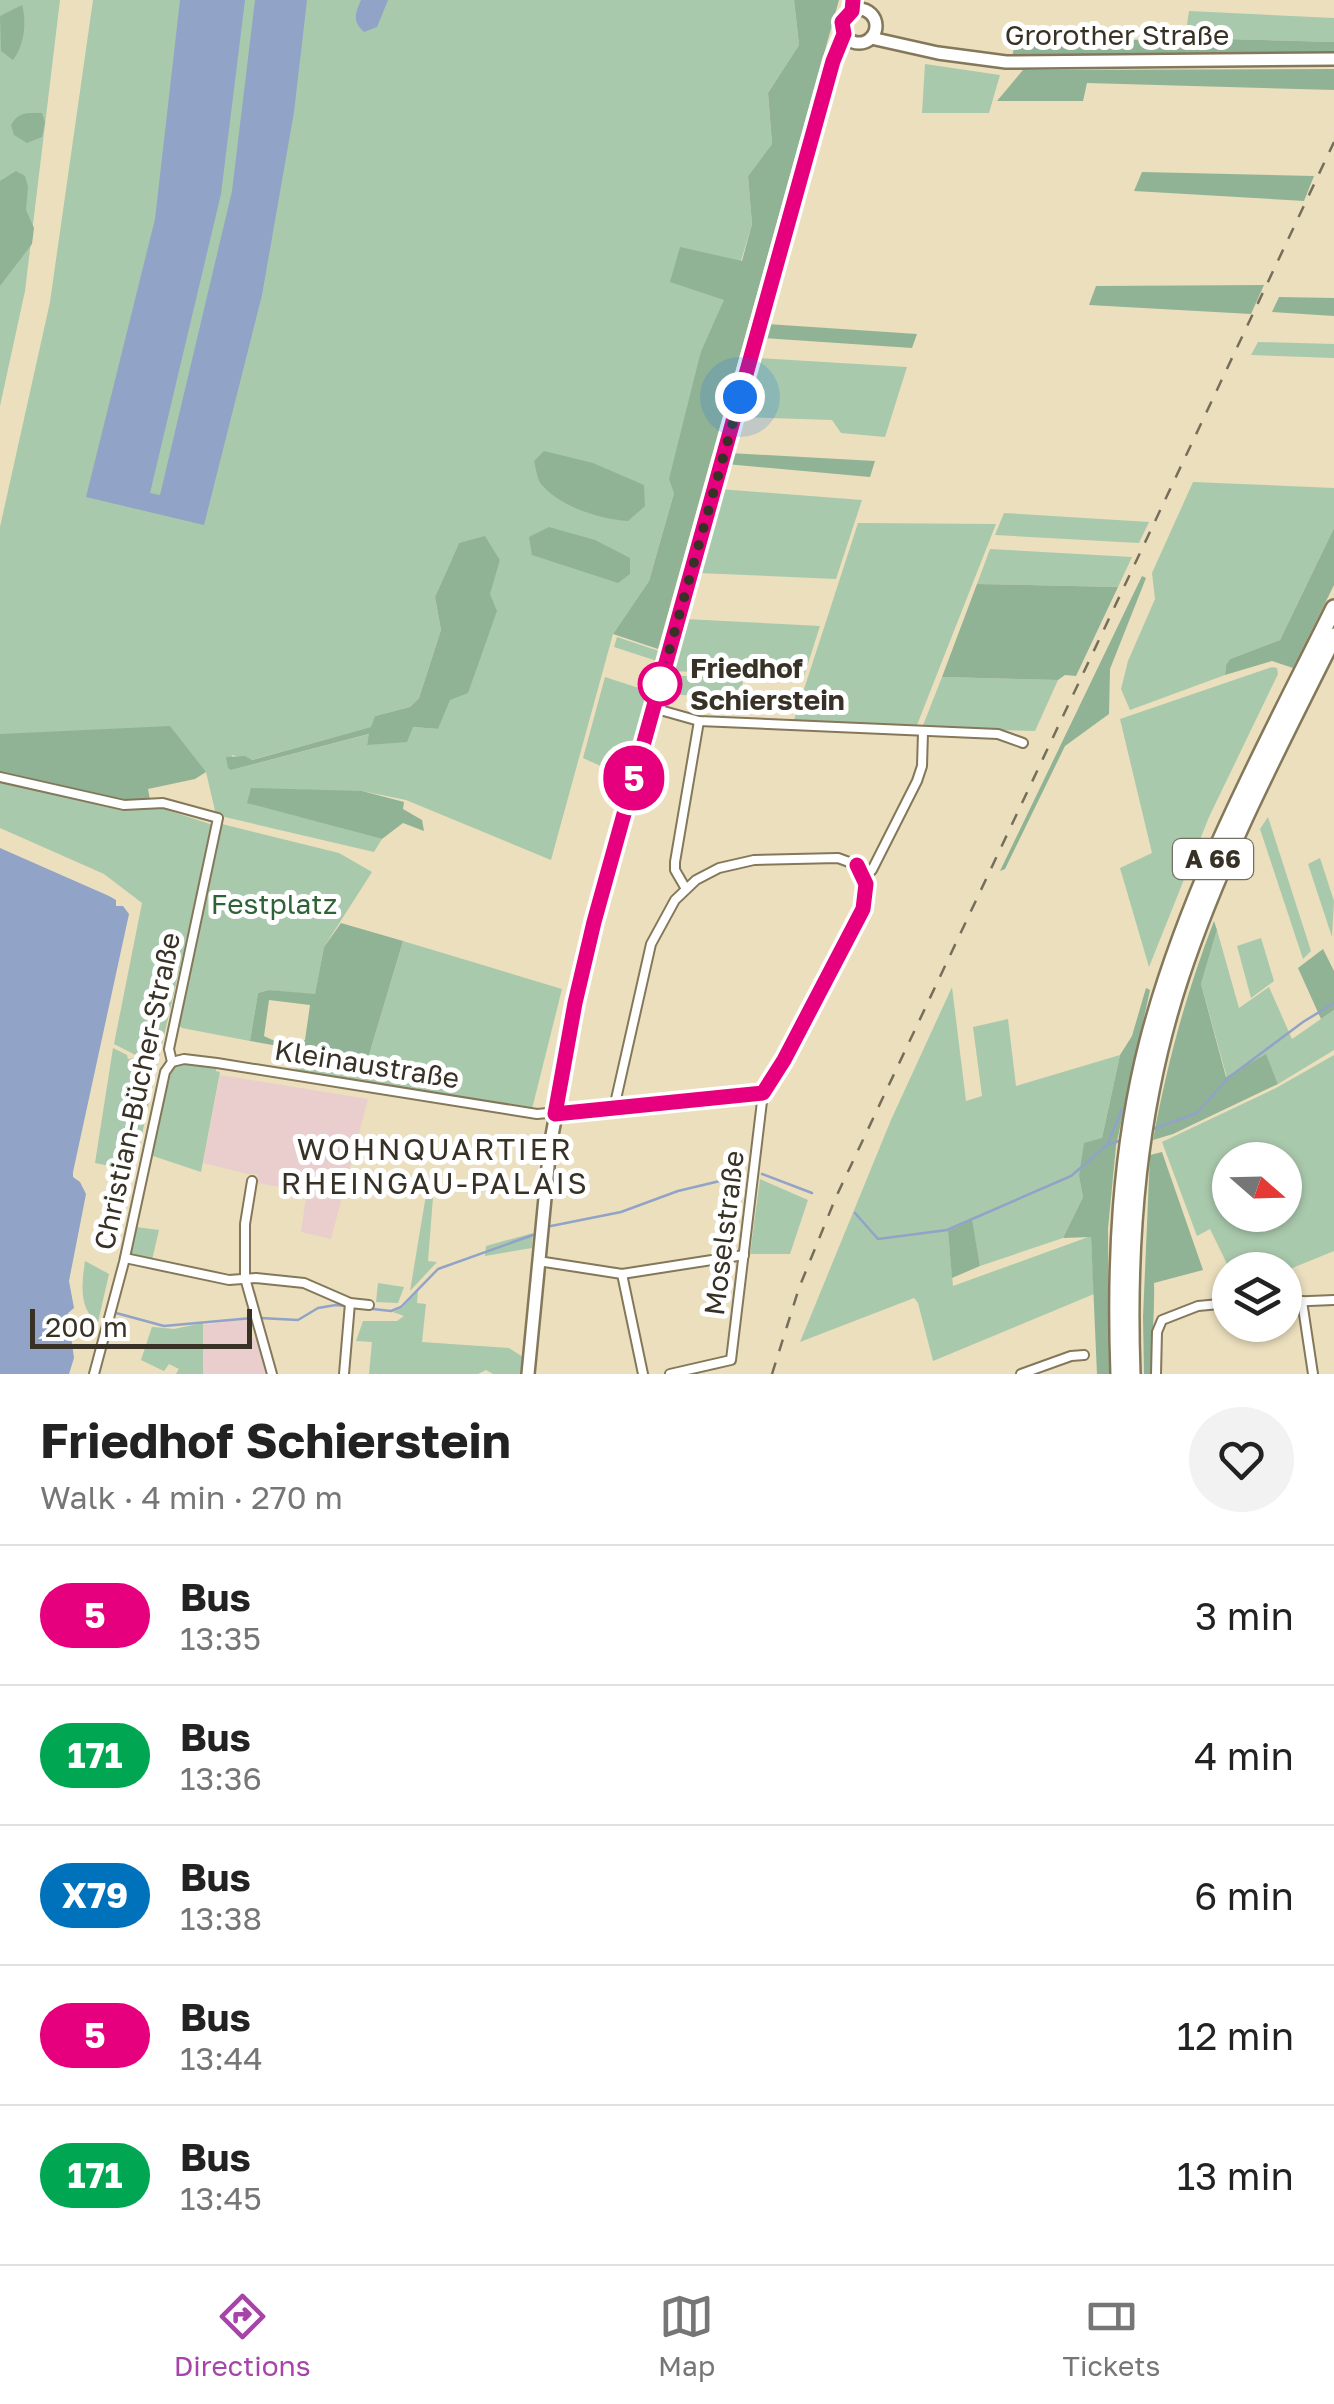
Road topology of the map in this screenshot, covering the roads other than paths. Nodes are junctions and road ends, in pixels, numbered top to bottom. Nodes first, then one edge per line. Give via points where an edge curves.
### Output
1 (852, 5) edge
2 (864, 6) edge
3 (873, 32) junction
4 (844, 34) junction
5 (856, 43) junction
6 (1334, 59) edge
7 (832, 66) junction
8 (1334, 608) edge
9 (1334, 636) edge
10 (653, 708) junction
11 (698, 721) junction
12 (923, 732) junction
13 (1023, 743) dead end
14 (0, 777) edge
15 (865, 877) junction
16 (686, 888) junction
17 (172, 1062) junction
18 (763, 1093) junction
19 (614, 1108) junction
20 (555, 1114) junction
21 (1138, 1124) junction
22 (1132, 1164) junction
23 (252, 1181) dead end
24 (744, 1255) junction
25 (127, 1258) junction
26 (538, 1261) junction
27 (622, 1274) junction
28 (245, 1278) junction
29 (1334, 1300) edge
30 (1302, 1302) joint
31 (369, 1304) dead end
32 (1212, 1305) edge
33 (350, 1307) junction
34 (1084, 1355) dead end
35 (96, 1373) edge
36 (272, 1374) edge
37 (344, 1374) edge
38 (528, 1374) edge
39 (642, 1374) edge
40 (670, 1374) edge
41 (1021, 1374) edge
42 (1119, 1374) edge
43 (1132, 1374) edge
44 (1156, 1374) edge
45 (1313, 1374) edge

1 - 2 street
1 - 4 street via 842,22
2 - 3 street
3 - 5 street
3 - 6 street, Grorother Straße via 938,53 1006,62
4 - 5 street
4 - 7 street
5 - 7 street
7 - 10 street
8 - 21 highway, A 66 via 1197,896 1158,1008
9 - 21 highway, A 66 via 1194,937
10 - 11 street
10 - 20 street via 587,948
11 - 12 street
11 - 16 street via 675,862
12 - 13 street via 1009,735
12 - 15 street, Moselstraße via 918,781
14 - 17 street, Christian-Bücher-Straße via 218,818 169,1048
15 - 16 street via 857,865 838,858 754,860 718,868
15 - 18 street, Moselstraße via 863,909
16 - 19 street via 662,919 646,960
17 - 20 street, Kleinaustraße
17 - 25 street, Christian-Bücher-Straße
18 - 19 street, Kleinaustraße
18 - 24 street, Moselstraße
19 - 20 street, Kleinaustraße
20 - 26 street
21 - 22 highway, A 66
22 - 42 highway, A 66 via 1118,1281
22 - 43 highway, A 66
23 - 28 street
24 - 27 street
24 - 40 street, Moselstraße via 731,1360
25 - 28 street
25 - 35 street, Christian-Bücher-Straße
26 - 27 street
26 - 38 street
27 - 39 street
28 - 33 street via 312,1285
28 - 36 street
29 - 30 street
30 - 45 street
31 - 33 street
32 - 44 street via 1160,1323
33 - 37 street
34 - 41 street

